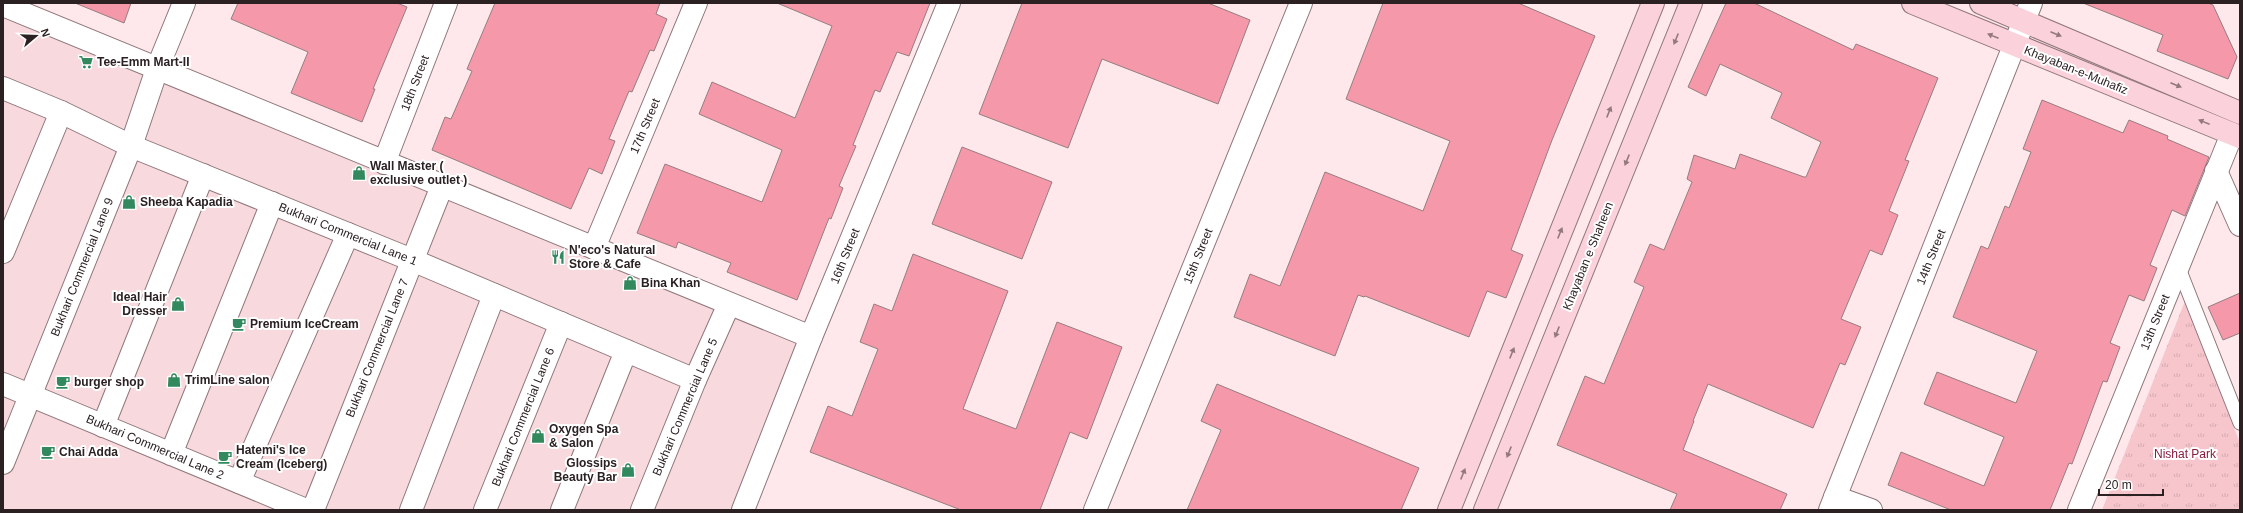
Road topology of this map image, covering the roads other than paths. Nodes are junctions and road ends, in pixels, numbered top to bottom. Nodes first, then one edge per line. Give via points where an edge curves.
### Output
1 (184, 3) edge
2 (446, 3) edge
3 (696, 3) edge
4 (950, 3) edge
5 (1300, 3) edge
6 (1653, 3) edge
7 (1691, 3) edge
8 (1913, 3) edge
9 (1981, 3) edge
10 (3, 5) edge
11 (2027, 12) edge
12 (2015, 45) junction
13 (157, 69) junction
14 (3, 88) edge
15 (61, 112) junction
16 (2240, 113) edge
17 (2236, 135) edge
18 (131, 146) junction
19 (384, 162) junction
20 (2216, 171) junction
21 (202, 175) junction
22 (442, 186) junction
23 (272, 203) junction
24 (2240, 225) edge
25 (348, 234) junction
26 (594, 248) junction
27 (3, 252) edge
28 (412, 260) junction
29 (2178, 266) junction
30 (494, 295) junction
31 (729, 304) junction
32 (561, 323) junction
33 (811, 337) junction
34 (626, 351) junction
35 (694, 380) junction
36 (3, 384) edge
37 (30, 396) junction
38 (2240, 423) edge
39 (103, 426) junction
40 (171, 454) junction
41 (3, 463) edge
42 (239, 482) junction
43 (1832, 504) edge
44 (306, 510) edge
45 (313, 510) edge
46 (411, 510) edge
47 (485, 510) edge
48 (562, 510) edge
49 (642, 510) edge
50 (743, 510) edge
51 (1095, 510) edge
52 (1449, 510) edge
53 (1485, 510) edge
54 (1871, 510) edge
55 (2079, 510) edge

1 - 13 street, Bukhari Commercial Lane 9
2 - 19 street, 18th Street
3 - 26 street, 17th Street
4 - 33 street, 16th Street
5 - 51 street, 15th Street
52 -> 6 main road
7 -> 53 main road, Khayaban e Shaheen
12 -> 8 main road, Khayaban-e-Muhafiz
9 - 11 main road, Khayaban-e-Muhafiz
10 - 13 street
11 - 12 street, 14th Street
11 -> 16 main road, Khayaban-e-Muhafiz
17 -> 12 main road, Khayaban-e-Muhafiz
12 - 43 street, 14th Street
13 - 18 street, Bukhari Commercial Lane 9
13 - 19 street
14 - 15 street, Bukhari Commercial Lane 1
15 - 18 street, Bukhari Commercial Lane 1
15 - 27 street
17 - 20 street, 13th Street
18 - 21 street, Bukhari Commercial Lane 1
18 - 37 street, Bukhari Commercial Lane 9
19 - 22 street
20 - 24 street
20 - 29 street, 13th Street
21 - 23 street, Bukhari Commercial Lane 1
21 - 39 street
22 - 26 street
22 - 28 street, Bukhari Commercial Lane 7
23 - 25 street, Bukhari Commercial Lane 1
23 - 40 street
25 - 28 street, Bukhari Commercial Lane 1
25 - 42 street
26 - 31 street
28 - 30 street, Bukhari Commercial Lane 1
28 - 45 street, Bukhari Commercial Lane 7
29 - 38 lane
29 - 55 street, 13th Street
30 - 32 street, Bukhari Commercial Lane 1
30 - 46 street
31 - 33 street
31 - 35 street, Bukhari Commercial Lane 5
32 - 34 street, Bukhari Commercial Lane 1
32 - 47 street, Bukhari Commercial Lane 6
33 - 50 street, 16th Street
34 - 35 street, Bukhari Commercial Lane 1
34 - 48 street
35 - 49 street, Bukhari Commercial Lane 5
36 - 37 street, Bukhari Commercial Lane 2
37 - 39 street, Bukhari Commercial Lane 2
37 - 41 street, Bukhari Commercial Lane 9
39 - 40 street, Bukhari Commercial Lane 2
40 - 42 street, Bukhari Commercial Lane 2
42 - 44 street, Bukhari Commercial Lane 2
43 - 54 street

